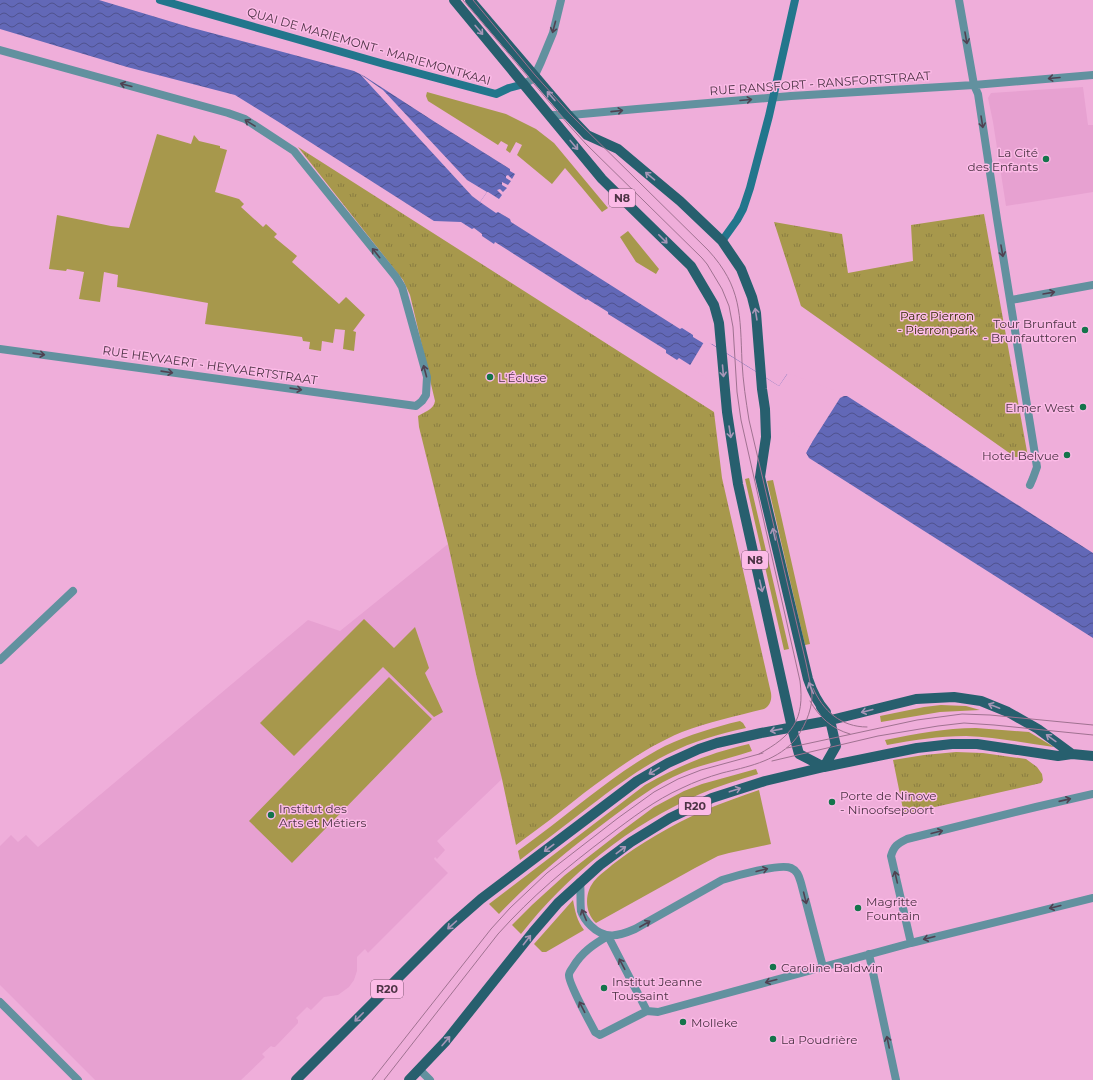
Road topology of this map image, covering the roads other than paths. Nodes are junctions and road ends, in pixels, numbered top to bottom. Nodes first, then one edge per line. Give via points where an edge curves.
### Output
1 (160, 0) edge
2 (454, 0) edge
3 (470, 0) edge
4 (561, 0) edge
5 (795, 0) edge
6 (959, 0) edge
7 (0, 50) edge
8 (1093, 75) edge
9 (534, 77) junction
10 (524, 84) junction
11 (974, 85) junction
12 (773, 98) junction
13 (549, 115) junction
14 (568, 115) junction
15 (722, 241) junction
16 (1093, 285) edge
17 (1011, 300) junction
18 (0, 348) edge
19 (1030, 485) dead end
20 (73, 591) dead end
21 (0, 660) edge
22 (832, 719) junction
23 (792, 726) junction
24 (1072, 754) junction
25 (1093, 756) edge
26 (824, 767) junction
27 (1093, 794) edge
28 (580, 882) junction
29 (1093, 898) edge
30 (608, 936) junction
31 (911, 943) junction
32 (869, 954) junction
33 (822, 967) junction
34 (1, 1004) edge
35 (647, 1011) junction
36 (419, 1069) junction
37 (78, 1080) edge
38 (296, 1080) edge
39 (409, 1080) edge
40 (430, 1080) edge
41 (896, 1080) edge

1 - 10 street, QUAI DE MARIEMONT - MARIEMONTKAAI via 496,94
2 -> 10 main road, N8
3 - 9 main road, N8
4 -> 9 street via 553,33
5 - 12 street
6 -> 11 street
18 -> 7 street, RUE HEYVAERT - HEYVAERTSTRAAT via 416,406 426,395 427,377 402,287 294,151 245,119 234,115
8 -> 11 street, RUE RANSFORT - RANSFORTSTRAAT
9 - 10 street
14 -> 9 main road, N8
10 - 13 main road, N8
11 - 12 street, RUE RANSFORT - RANSFORTSTRAAT
11 -> 17 street via 978,94
14 -> 12 street, RUE RANSFORT - RANSFORTSTRAAT
12 - 15 street via 743,209
13 - 14 street, RUE RANSFORT - RANSFORTSTRAAT
13 -> 23 main road, N8 via 602,179 691,266 714,305 719,323 725,393 738,484
15 -> 14 main road, N8 via 618,149 587,135
22 -> 15 main road, N8 via 821,707 808,679 760,477 766,437 756,313 741,269
17 -> 16 street
17 - 19 street via 1038,467
20 - 21 street
22 - 23 main road, R20
24 -> 22 main road, R20 via 1038,729 1008,712 981,701 954,696 916,699
22 - 26 main road via 836,746
23 - 26 main road, N8 via 799,754
23 -> 38 main road, R20 via 699,749 668,762 637,781 449,927
24 - 25 main road, R20
24 - 26 main road, R20 via 1058,756 977,744 952,744 917,748
28 -> 26 main road, R20 via 631,842 670,818 712,798 757,783
31 -> 27 street via 891,856 894,848 900,843 907,839
30 -> 28 street via 593,928 584,918
36 -> 28 main road, R20 via 446,1041 533,932
29 -> 31 street
30 -> 33 street via 635,929 722,880 770,868 786,867 797,872
35 -> 30 street
35 -> 30 street via 600,1035 595,1032 570,982 569,974 578,959
31 - 32 street
32 - 33 street
41 -> 32 street
33 -> 35 street via 658,1012
34 - 37 street
36 - 39 main road, R20
36 - 40 street

